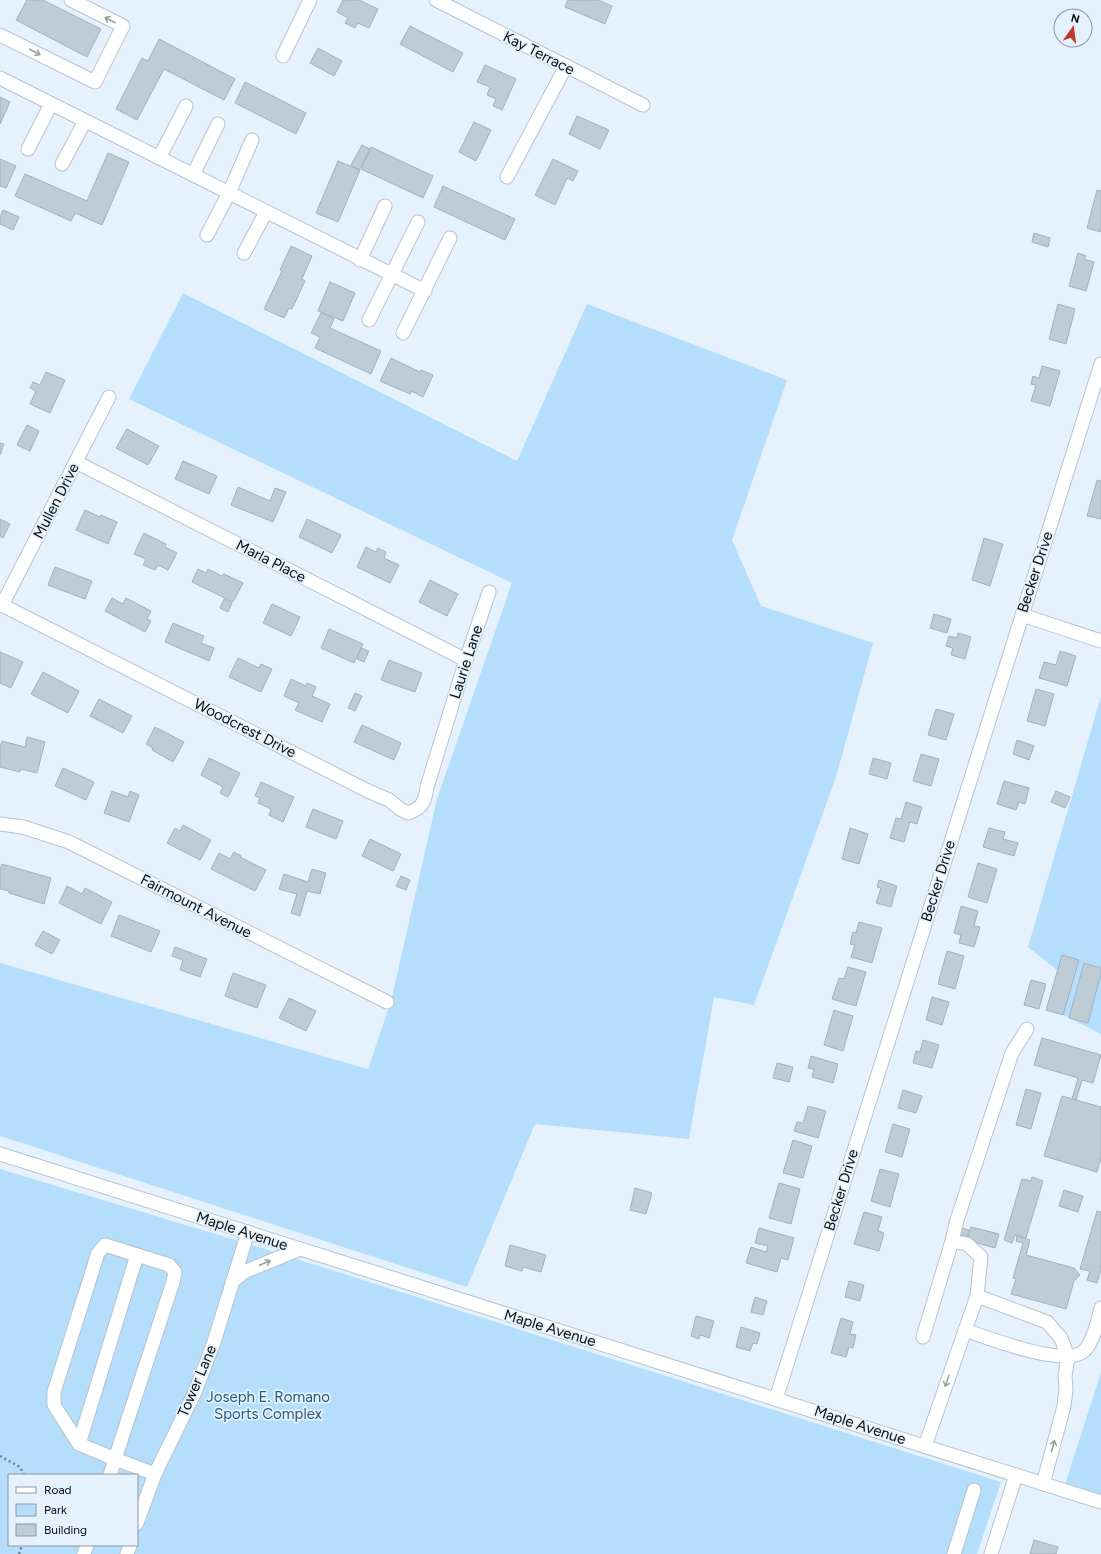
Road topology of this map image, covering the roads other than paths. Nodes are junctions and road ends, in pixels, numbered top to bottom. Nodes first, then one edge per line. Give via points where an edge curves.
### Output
1 (71, 0) edge
2 (310, 0) edge
3 (436, 0) edge
4 (0, 35) edge
5 (282, 56) dead end
6 (566, 66) junction
7 (0, 78) edge
8 (50, 104) junction
9 (643, 105) dead end
10 (186, 106) dead end
11 (85, 121) junction
12 (218, 124) dead end
13 (252, 140) dead end
14 (28, 149) dead end
15 (159, 158) junction
16 (62, 164) dead end
17 (193, 175) junction
18 (508, 177) dead end
19 (229, 193) junction
20 (385, 206) dead end
21 (266, 212) junction
22 (418, 222) dead end
23 (207, 235) dead end
24 (450, 238) dead end
25 (244, 253) dead end
26 (360, 260) junction
27 (392, 275) junction
28 (425, 291) junction
29 (369, 320) dead end
30 (403, 333) dead end
31 (1101, 364) edge
32 (109, 398) dead end
33 (76, 462) junction
34 (489, 592) dead end
35 (1, 605) edge
36 (1022, 615) junction
37 (1101, 641) edge
38 (466, 660) junction
39 (444, 732) joint
40 (0, 824) edge
41 (387, 1002) dead end
42 (1027, 1029) dead end
43 (0, 1154) edge
44 (248, 1232) junction
45 (952, 1241) junction
46 (300, 1249) junction
47 (137, 1255) junction
48 (232, 1282) junction
49 (977, 1296) junction
50 (1101, 1308) edge
51 (965, 1330) junction
52 (923, 1337) dead end
53 (1068, 1357) junction
54 (776, 1399) junction
55 (79, 1444) junction
56 (925, 1446) junction
57 (115, 1459) junction
58 (110, 1474) edge
59 (155, 1474) junction
60 (1016, 1475) junction
61 (1043, 1484) junction
62 (974, 1490) dead end
63 (1101, 1502) edge
64 (138, 1520) edge
65 (954, 1554) edge
66 (991, 1554) edge

4 -> 1 street via 94,82 123,26
2 - 5 street
3 - 6 street, Kay Terrace
6 - 9 street, Kay Terrace
6 - 18 street
7 - 8 street
8 - 11 street
8 - 14 street
10 - 15 street
11 - 15 street
11 - 16 street
12 - 17 street
13 - 19 street
15 - 17 street
17 - 19 street
19 - 21 street
19 - 23 street
20 - 26 street
21 - 25 street
21 - 26 street
22 - 27 street
24 - 28 street
26 - 27 street
27 - 28 street
27 - 29 street
28 - 30 street
31 - 36 street, Becker Drive
32 - 33 street, Mullen Drive
33 - 35 street, Mullen Drive
33 - 38 street, Marla Place
34 - 38 street, Laurie Lane
35 - 39 street, Woodcrest Drive via 389,800 408,813 421,806
36 - 37 street
36 - 54 street, Becker Drive
38 - 39 street, Laurie Lane
40 - 41 street, Fairmount Avenue via 23,827 69,842
42 - 45 street via 1012,1053
43 - 44 street, Maple Avenue
44 - 46 street, Maple Avenue
44 - 48 street, Tower Lane
45 - 49 street via 967,1244 981,1257
45 - 52 street
48 -> 46 street via 244,1272
46 - 54 street, Maple Avenue
47 - 55 street
47 - 55 street via 105,1245 98,1253 54,1392 54,1405
47 - 57 street via 169,1265 175,1272
48 - 59 street, Tower Lane via 214,1342 195,1392
49 - 51 street
49 - 53 street via 1047,1322 1061,1338
50 - 53 street via 1090,1344 1084,1352
51 - 53 street via 1049,1356
51 -> 56 street
61 -> 53 street via 1064,1406
54 - 56 street, Maple Avenue
55 - 57 street
56 - 60 street, Maple Avenue
57 - 58 street
57 - 59 street
59 - 64 street, Tower Lane
60 - 61 street, Maple Avenue
60 - 66 street
61 - 63 street, Maple Avenue
62 - 65 street

